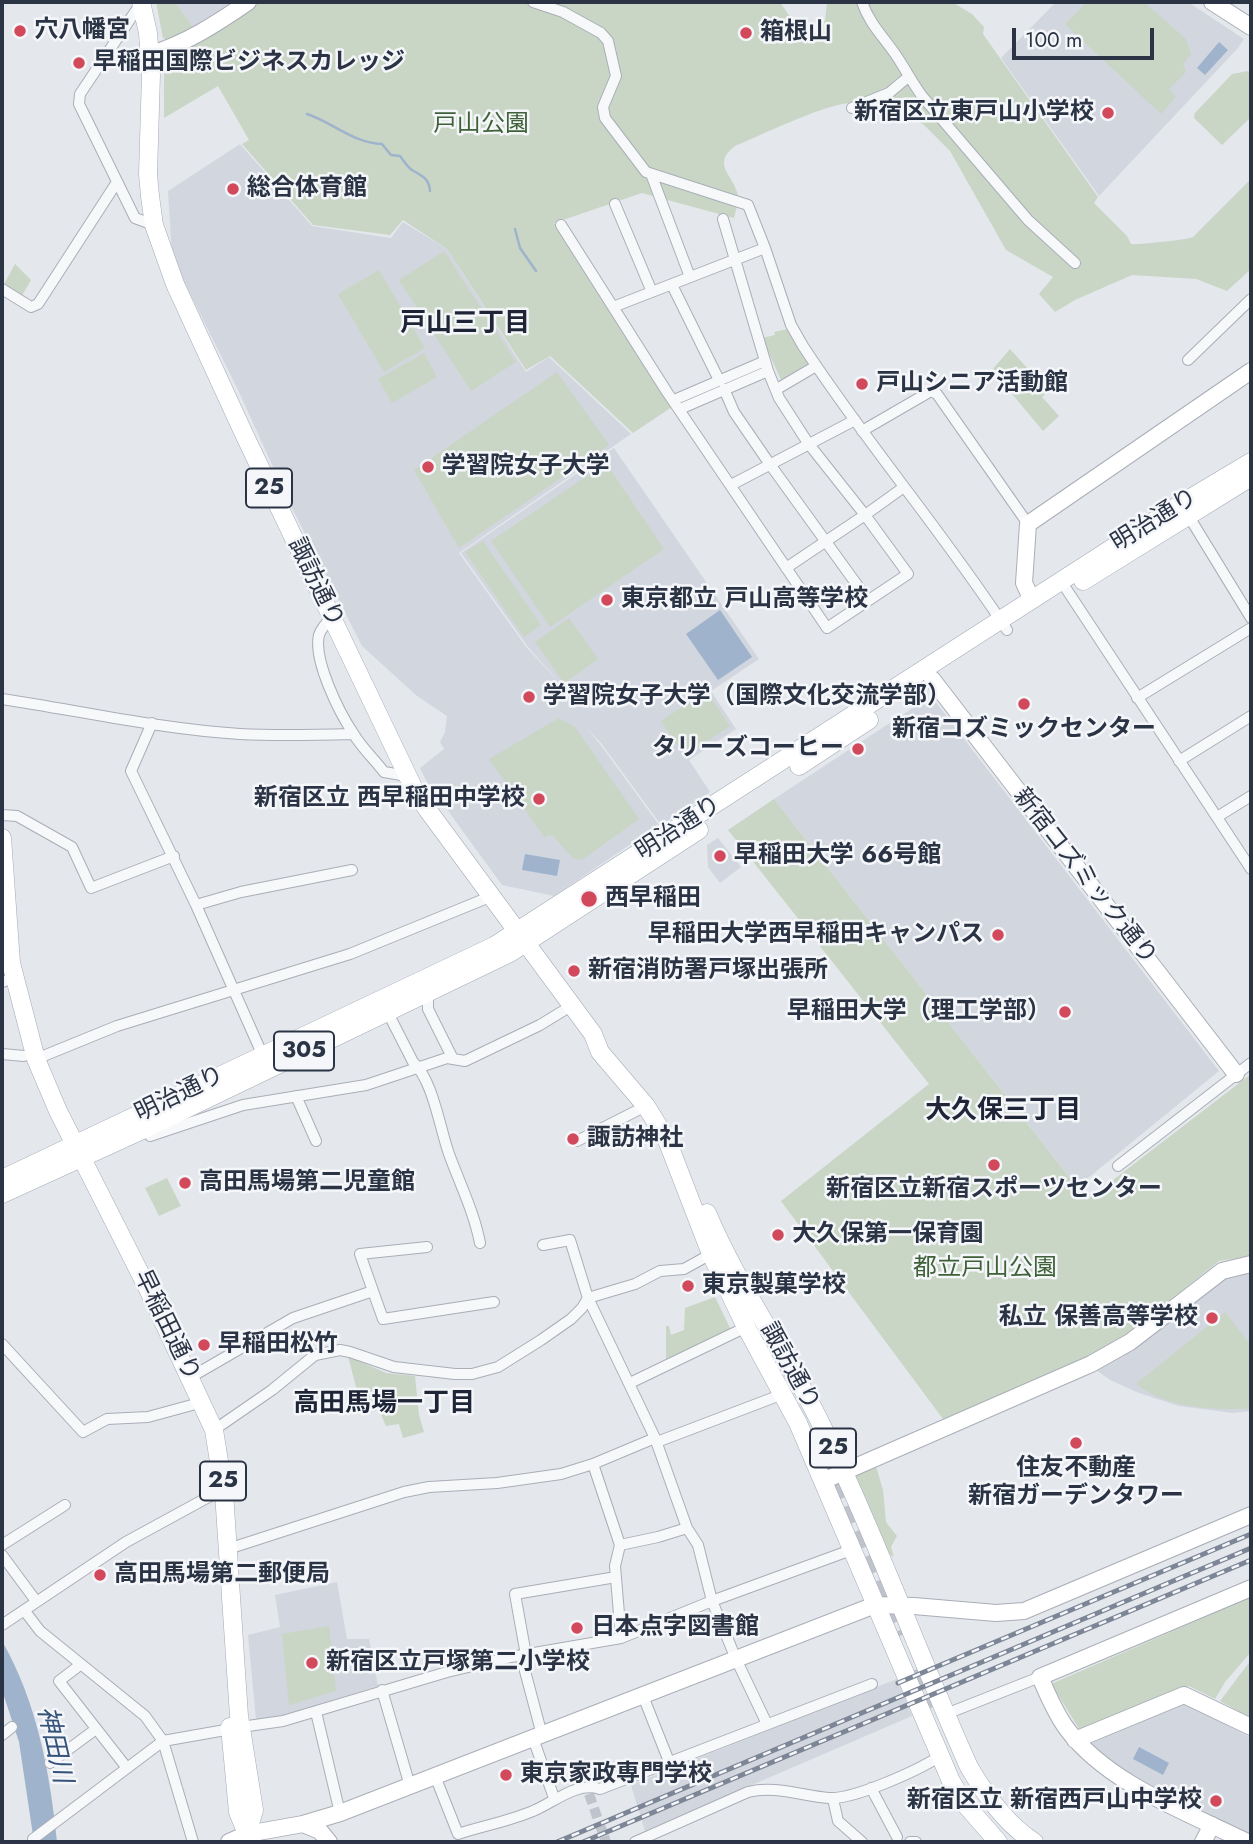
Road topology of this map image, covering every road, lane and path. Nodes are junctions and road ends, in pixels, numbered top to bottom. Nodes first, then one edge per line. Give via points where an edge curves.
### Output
1 (141, 2) edge
2 (248, 2) edge
3 (533, 2) edge
4 (862, 2) edge
5 (1212, 2) edge
6 (1251, 27) edge
7 (150, 54) junction
8 (908, 77) junction
9 (852, 108) dead end
10 (651, 174) junction
11 (117, 182) junction
12 (615, 204) dead end
13 (723, 219) dead end
14 (154, 225) junction
15 (561, 225) dead end
16 (765, 248) junction
17 (735, 260) junction
18 (1074, 263) dead end
19 (690, 277) junction
20 (672, 285) junction
21 (2, 289) edge
22 (652, 292) junction
23 (1251, 299) edge
24 (613, 307) junction
25 (1188, 360) dead end
26 (767, 366) junction
27 (816, 366) junction
28 (1251, 371) edge
29 (721, 385) junction
30 (777, 389) junction
31 (677, 405) junction
32 (855, 420) junction
33 (863, 431) junction
34 (808, 443) junction
35 (1251, 462) edge
36 (769, 463) junction
37 (1251, 477) edge
38 (731, 485) junction
39 (904, 487) junction
40 (865, 515) junction
41 (1188, 515) junction
42 (1028, 524) junction
43 (826, 541) junction
44 (786, 568) junction
45 (1065, 586) junction
46 (868, 600) junction
47 (1032, 600) junction
48 (332, 617) junction
49 (1251, 618) edge
50 (1003, 625) junction
51 (1251, 628) edge
52 (932, 680) junction
53 (1137, 698) junction
54 (2, 699) edge
55 (1251, 716) edge
56 (152, 723) junction
57 (353, 734) junction
58 (1179, 761) junction
59 (407, 776) junction
60 (1251, 796) edge
61 (2, 815) edge
62 (1217, 817) junction
63 (2, 838) edge
64 (174, 856) junction
65 (1251, 869) edge
66 (352, 870) dead end
67 (492, 896) junction
68 (196, 905) junction
69 (522, 938) junction
70 (2, 960) edge
71 (3, 981) edge
72 (233, 990) junction
73 (428, 992) junction
74 (571, 1006) junction
75 (387, 1011) junction
76 (593, 1034) junction
77 (2, 1054) edge
78 (263, 1056) junction
79 (30, 1057) junction
80 (453, 1059) junction
81 (1251, 1063) edge
82 (419, 1067) junction
83 (1236, 1074) junction
84 (296, 1096) junction
85 (646, 1106) junction
86 (149, 1136) dead end
87 (578, 1141) dead end
88 (316, 1142) dead end
89 (74, 1153) junction
90 (1118, 1166) dead end
91 (2, 1179) edge
92 (2, 1194) edge
93 (480, 1243) dead end
94 (544, 1245) dead end
95 (427, 1247) dead end
96 (715, 1251) junction
97 (1251, 1264) edge
98 (373, 1291) junction
99 (588, 1298) junction
100 (742, 1301) junction
101 (494, 1302) dead end
102 (745, 1325) junction
103 (2, 1344) edge
104 (191, 1377) junction
105 (630, 1383) junction
106 (783, 1394) junction
107 (192, 1405) junction
108 (214, 1430) junction
109 (656, 1440) junction
110 (824, 1457) tunnel mouth
111 (593, 1464) junction
112 (844, 1472) junction
113 (823, 1481) junction
114 (219, 1493) junction
115 (65, 1505) dead end
116 (1251, 1515) edge
117 (687, 1528) junction
118 (2, 1545) edge
119 (620, 1545) junction
120 (229, 1549) junction
121 (851, 1550) junction
122 (2, 1555) edge
123 (616, 1577) junction
124 (1251, 1588) edge
125 (36, 1601) junction
126 (712, 1601) junction
127 (874, 1605) junction
128 (900, 1606) junction
129 (24, 1609) junction
130 (2, 1625) edge
131 (900, 1636) tunnel mouth
132 (621, 1638) junction
133 (524, 1655) junction
134 (736, 1659) junction
135 (80, 1665) junction
136 (915, 1670) tunnel mouth
137 (1040, 1677) junction
138 (872, 1684) dead end
139 (382, 1690) junction
140 (643, 1696) junction
141 (939, 1711) junction
142 (316, 1712) junction
143 (767, 1724) junction
144 (12, 1727) dead end
145 (1251, 1727) edge
146 (236, 1728) junction
147 (96, 1729) junction
148 (2, 1734) edge
149 (538, 1737) junction
150 (1075, 1740) junction
151 (163, 1741) junction
152 (940, 1756) junction
153 (50, 1763) dead end
154 (670, 1764) junction
155 (127, 1769) junction
156 (435, 1776) junction
157 (410, 1786) junction
158 (871, 1788) junction
159 (554, 1798) junction
160 (833, 1799) junction
161 (340, 1813) junction
162 (303, 1824) junction
163 (1212, 1825) junction
164 (248, 1838) edge
165 (897, 1838) dead end
166 (33, 1839) dead end
167 (193, 1842) edge
168 (229, 1842) edge
169 (330, 1842) edge
170 (635, 1842) edge
171 (862, 1842) edge
172 (910, 1842) edge
173 (916, 1842) edge
174 (998, 1842) edge
175 (1015, 1842) edge
176 (1034, 1842) edge
177 (1203, 1842) edge
178 (1247, 1842) edge

1 - 7 main road, 諏訪通り / 25
1 - 11 street via 79,100
2 - 7 street
3 - 10 street via 572,17 608,41 616,76 603,107 605,117 639,165
4 - 8 street via 873,27
5 - 6 street
7 - 14 main road, 諏訪通り / 25 via 148,174
8 - 9 street via 889,93
8 - 18 street via 1028,220
10 - 16 street via 748,205
10 - 19 street
11 - 14 street via 135,218
11 - 21 street via 38,304 31,307
12 - 22 street
13 - 17 street
14 - 48 main road, 諏訪通り / 25 via 181,296
15 - 24 street
16 - 17 street
16 - 27 street via 791,325
17 - 19 street
17 - 26 street
19 - 20 street
20 - 22 street
20 - 29 street
22 - 24 street
23 - 25 street
24 - 31 street
26 - 29 street
26 - 30 street
27 - 30 street
27 - 32 street
28 - 42 street
29 - 31 street
29 - 36 street
30 - 34 street
31 - 38 street
32 - 33 street
32 - 34 street
33 - 39 street
33 - 42 street via 931,391 937,394
34 - 36 street
34 - 40 street
35 - 45 main road, 明治通り / 305 via 1179,505
36 - 38 street
36 - 43 street
37 - 41 main road, 明治通り / 305
38 - 44 street
39 - 40 street
39 - 50 street via 965,566
40 - 43 street
40 - 46 street via 908,574
41 - 45 main road, 明治通り / 305
41 - 49 street
42 - 47 street via 1024,583
43 - 44 street
43 - 46 street
44 - 46 street via 827,628
45 - 47 main road, 明治通り / 305
45 - 50 main road, 明治通り / 305
45 - 53 street
47 - 50 main road, 明治通り / 305
48 - 57 street via 319,635 319,651 330,690
48 - 59 main road, 諏訪通り / 25
50 - 52 main road, 明治通り / 305
50 - 69 main road, 明治通り / 305
51 - 53 street
52 - 69 main road, 明治通り / 305
52 - 83 street, 新宿コズミック通り
53 - 58 street
54 - 56 street
55 - 58 street
56 - 57 street via 239,734
56 - 64 street via 131,771
57 - 59 street via 384,772
58 - 62 street
59 - 67 main road, 諏訪通り / 25 via 426,809
60 - 62 street
61 - 64 street via 17,816 72,848 92,888
62 - 65 street
63 - 79 main road, 早稲田通り / 25 via 11,963
64 - 68 street
66 - 68 street
67 - 69 main road, 諏訪通り / 25
67 - 72 street via 350,954
68 - 72 street
69 - 73 main road, 明治通り / 305
69 - 74 main road, 諏訪通り / 25
69 - 78 main road, 明治通り / 305 via 495,946
70 - 71 main road, 早稲田通り / 25
71 - 79 main road, 早稲田通り / 25
72 - 78 street
72 - 79 street
73 - 75 main road, 明治通り / 305
73 - 80 street via 428,1009
74 - 76 main road, 諏訪通り / 25
74 - 80 street via 465,1061
75 - 82 street
75 - 89 main road, 明治通り / 305
76 - 85 main road, 諏訪通り / 25 via 600,1052
76 - 96 main road, 諏訪通り / 25 via 654,1100 673,1129 708,1216
77 - 79 street
78 - 89 main road, 明治通り / 305
79 - 89 main road, 早稲田通り / 25 via 40,1095
80 - 82 street
81 - 83 street
82 - 84 street via 366,1085
82 - 93 street
83 - 90 street
84 - 86 street via 243,1105
84 - 88 street
85 - 87 street
85 - 96 main road, 諏訪通り / 25 via 675,1157
89 - 91 main road, 明治通り / 305
89 - 92 main road, 明治通り / 305
89 - 104 main road, 早稲田通り / 25
89 - 107 main road, 早稲田通り / 25
94 - 99 street via 570,1240
95 - 98 street via 360,1254
96 - 99 street via 691,1267 660,1271
96 - 100 main road, 諏訪通り / 25
97 - 112 street via 1222,1271 1130,1342 1091,1364
98 - 101 street via 383,1319
98 - 104 street via 293,1318
99 - 105 street
99 - 108 street via 571,1319 531,1346 498,1367 472,1374 394,1367 340,1350 315,1355
100 - 102 main road, 諏訪通り / 25
100 - 110 main road, 25 via 803,1409
100 - 112 main road, 諏訪通り / 25 via 803,1387
102 - 105 street
102 - 106 main road, 諏訪通り / 25
103 - 107 street via 83,1432 107,1419 148,1417
104 - 108 main road, 早稲田通り / 25
105 - 109 street
106 - 109 street
106 - 113 main road, 諏訪通り / 25
107 - 114 main road, 早稲田通り / 25
108 - 114 main road, 早稲田通り / 25
109 - 111 street
109 - 117 street
111 - 119 street
111 - 120 street via 561,1474 404,1492
112 - 113 street
112 - 128 main road, 諏訪通り / 25
113 - 121 main road, 諏訪通り / 25
114 - 120 main road, 早稲田通り / 25
114 - 125 street via 126,1542
114 - 146 main road, 早稲田通り / 25
115 - 118 street
116 - 128 street via 1024,1611
117 - 119 street
117 - 126 street via 698,1545
119 - 123 street
120 - 146 main road, 早稲田通り / 25
121 - 126 street
121 - 127 main road, 諏訪通り / 25
122 - 125 street
123 - 132 street
123 - 133 street via 514,1594
124 - 137 street
125 - 129 street
126 - 132 street
126 - 134 street
127 - 128 street
127 - 134 street
127 - 152 main road, 25
128 - 141 main road, 25
129 - 130 street
129 - 135 street via 40,1631
131 - 136 main road
132 - 133 street
133 - 139 street
133 - 149 street
134 - 140 street
134 - 143 street
135 - 147 street via 59,1681
135 - 151 street via 145,1716
137 - 141 street
137 - 150 street
138 - 143 street
139 - 142 street
139 - 157 street
140 - 149 street
140 - 154 street
141 - 175 main road, 25 via 948,1749 970,1791
141 - 176 main road, 25 via 984,1792 1015,1828
142 - 146 street
142 - 161 street
143 - 154 street
144 - 148 street
145 - 150 street via 1184,1695
146 - 151 street
146 - 164 main road, 早稲田通り / 25 via 254,1810
147 - 153 street
147 - 155 street
149 - 156 street
149 - 159 street
150 - 163 street via 1119,1777
151 - 155 street
151 - 167 street
152 - 158 street via 914,1773
152 - 174 main road, 25 via 964,1803
154 - 159 street via 600,1789 592,1786
155 - 166 street
156 - 157 street
156 - 159 street via 458,1834 533,1811
157 - 161 street
158 - 160 street
158 - 165 street
160 - 170 street via 764,1788
160 - 171 street via 838,1821
161 - 162 street
161 - 169 street
162 - 164 street
162 - 169 street via 320,1831
163 - 177 street
163 - 178 street
164 - 168 street
172 - 173 street

